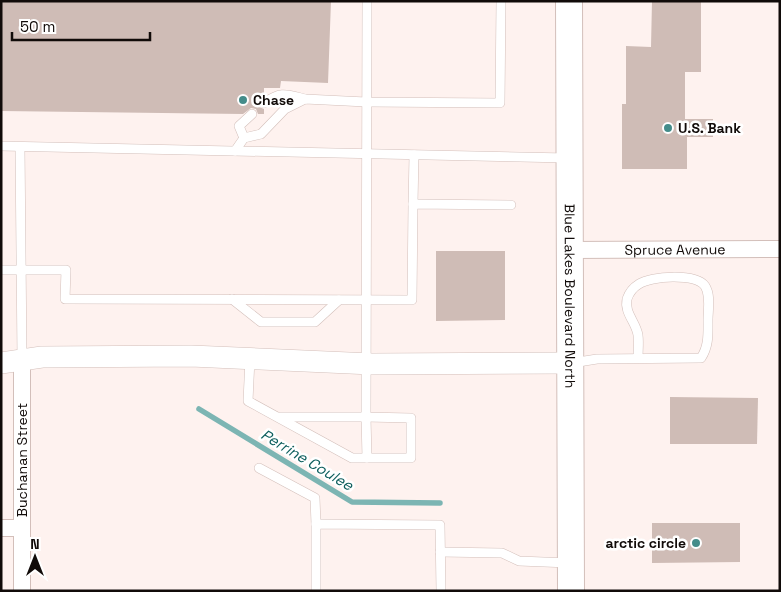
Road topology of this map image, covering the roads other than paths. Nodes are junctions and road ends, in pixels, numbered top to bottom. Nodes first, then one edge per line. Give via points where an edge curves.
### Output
1 (367, 1) edge
2 (501, 1) edge
3 (569, 1) edge
4 (305, 99) junction
5 (366, 102) junction
6 (264, 103) dead end
7 (252, 114) dead end
8 (244, 138) junction
9 (1, 146) edge
10 (20, 147) junction
11 (235, 151) junction
12 (366, 154) junction
13 (414, 155) junction
14 (570, 158) junction
15 (414, 204) junction
16 (511, 205) dead end
17 (780, 249) edge
18 (570, 250) junction
19 (1, 270) edge
20 (21, 270) junction
21 (232, 299) junction
22 (339, 300) junction
23 (366, 300) junction
24 (638, 358) junction
25 (250, 359) junction
26 (11, 361) edge
27 (570, 363) junction
28 (366, 364) junction
29 (278, 417) junction
30 (366, 417) junction
31 (367, 458) junction
32 (258, 468) dead end
33 (316, 524) junction
34 (1, 528) edge
35 (22, 528) junction
36 (440, 552) junction
37 (571, 563) junction
38 (22, 591) edge
39 (316, 591) edge
40 (440, 591) edge
41 (572, 591) edge

1 - 5 lane
2 - 5 lane via 500,103
3 - 14 main road, Blue Lakes Boulevard North
4 - 5 lane
4 - 6 lane via 288,94 275,95
4 - 8 lane via 285,109 261,134
5 - 12 lane
7 - 8 lane via 239,126
8 - 11 lane
9 - 10 lane
10 - 11 lane
10 - 20 lane
11 - 12 lane
12 - 13 lane
12 - 23 lane
13 - 14 lane
13 - 15 lane
14 - 18 main road, Blue Lakes Boulevard North
15 - 16 lane
15 - 23 lane via 412,300
17 - 18 street, Spruce Avenue
18 - 27 main road, Blue Lakes Boulevard North
19 - 20 lane
20 - 21 lane via 66,270 65,299
20 - 26 lane
21 - 22 lane
21 - 22 lane via 261,322 315,322
22 - 23 lane
23 - 28 lane
24 - 24 lane via 638,337 628,315 627,300 631,291 649,280 677,277 687,277 704,285 708,293 708,342 702,358
24 - 27 lane
25 - 26 street via 83,356
25 - 28 street
25 - 29 lane via 248,401
26 - 35 street, Buchanan Street
27 - 28 street
27 - 37 main road, Blue Lakes Boulevard North
28 - 30 lane
29 - 30 lane
29 - 31 lane via 352,458
30 - 31 lane
30 - 31 lane via 411,418 411,458
32 - 33 lane via 315,498
33 - 36 lane via 440,525
33 - 39 lane
34 - 35 street
35 - 38 street, Buchanan Street
36 - 37 lane via 502,553 519,561
36 - 40 lane
37 - 41 main road, Blue Lakes Boulevard North

